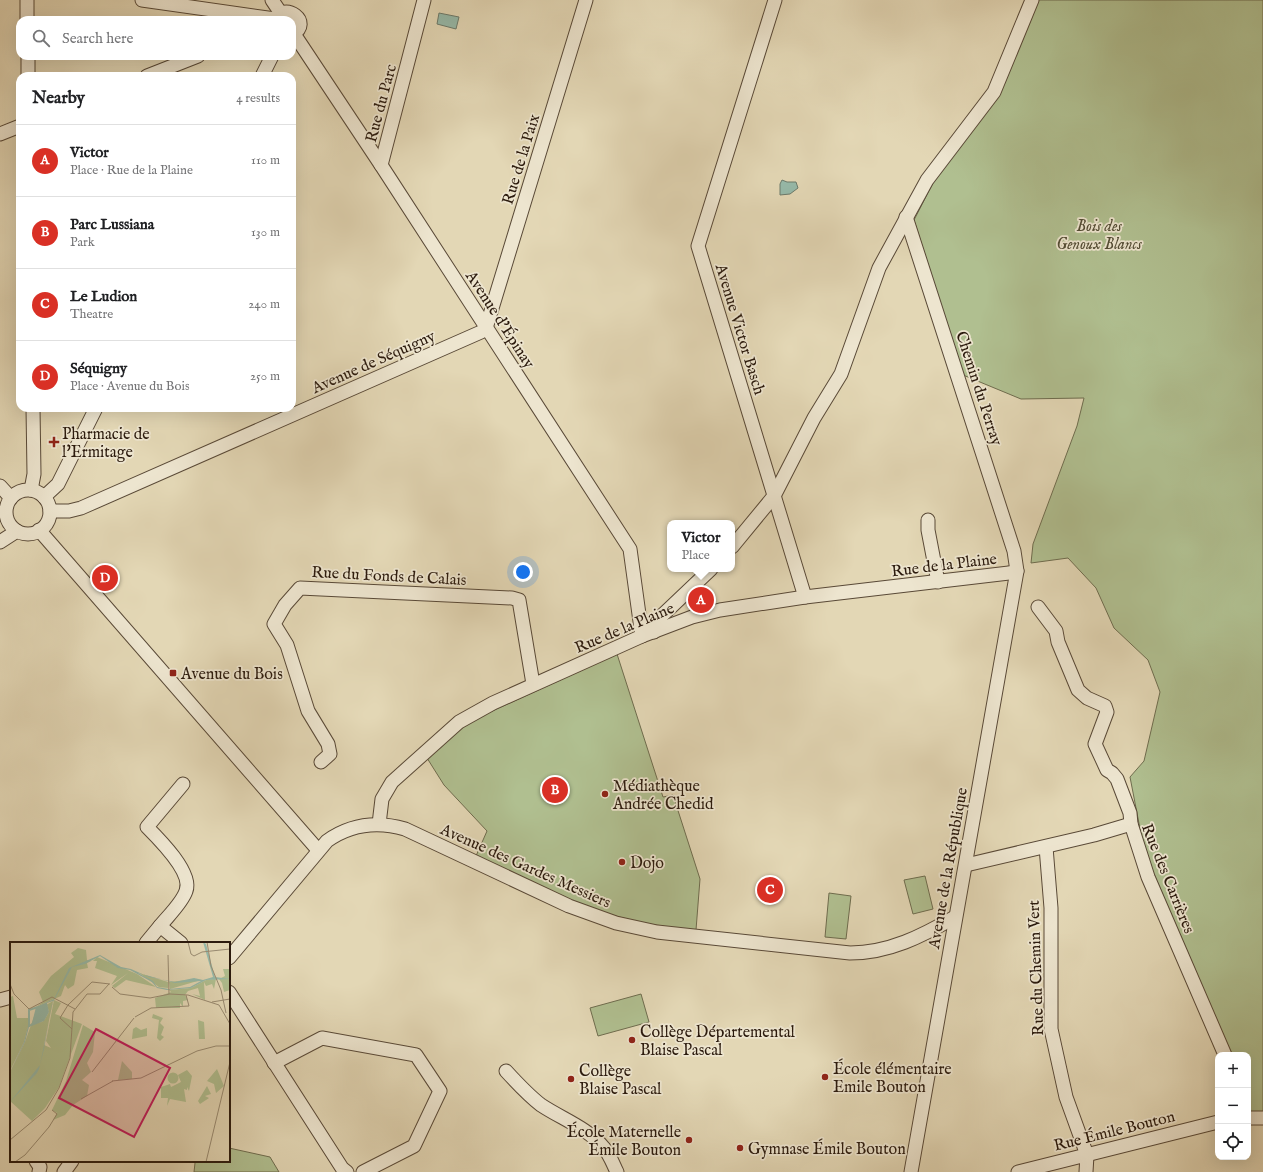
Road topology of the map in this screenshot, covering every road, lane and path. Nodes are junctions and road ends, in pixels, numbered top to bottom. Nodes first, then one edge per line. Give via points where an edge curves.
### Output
1 (27, 0) edge
2 (142, 0) edge
3 (272, 0) edge
4 (424, 0) edge
5 (586, 0) edge
6 (775, 0) edge
7 (1032, 0) edge
8 (295, 6) edge
9 (28, 16) edge
10 (269, 16) edge
11 (277, 16) edge
12 (278, 16) edge
13 (296, 31) edge
14 (296, 38) edge
15 (28, 60) edge
16 (188, 60) edge
17 (270, 60) edge
18 (28, 72) edge
19 (157, 72) edge
20 (264, 72) edge
21 (16, 128) edge
22 (0, 134) edge
23 (381, 165) junction
24 (906, 217) junction
25 (486, 328) junction
26 (33, 412) edge
27 (94, 412) edge
28 (0, 486) edge
29 (31, 490) junction
30 (774, 496) junction
31 (44, 497) junction
32 (11, 498) junction
33 (50, 511) junction
34 (3, 513) edge
35 (928, 520) dead end
36 (39, 530) junction
37 (17, 531) junction
38 (0, 542) edge
39 (735, 543) edge
40 (1018, 571) junction
41 (708, 572) edge
42 (938, 582) junction
43 (685, 594) junction
44 (805, 597) junction
45 (1038, 607) dead end
46 (692, 617) junction
47 (648, 634) junction
48 (533, 684) junction
49 (321, 762) dead end
50 (183, 784) dead end
51 (379, 824) junction
52 (1131, 824) junction
53 (1046, 847) junction
54 (318, 850) junction
55 (966, 865) junction
56 (955, 916) junction
57 (160, 926) junction
58 (147, 942) edge
59 (180, 942) edge
60 (230, 957) edge
61 (230, 994) edge
62 (10, 997) edge
63 (0, 1000) edge
64 (1224, 1052) edge
65 (274, 1063) junction
66 (506, 1071) dead end
67 (1215, 1123) edge
68 (1086, 1155) junction
69 (37, 1162) edge
70 (71, 1162) edge
71 (39, 1172) edge
72 (64, 1172) edge
73 (346, 1172) edge
74 (364, 1172) edge
75 (618, 1172) edge
76 (911, 1172) edge
77 (1018, 1172) edge
78 (1086, 1172) edge

1 - 9 street
2 - 10 street
3 - 11 street
4 - 23 street, Rue du Parc
5 - 25 street, Rue de la Paix
6 - 30 street, Avenue Victor Basch via 698,246
7 - 24 street via 994,92 927,180
8 - 12 street
8 - 13 street via 300,20 300,26
14 - 23 street, Avenue d'Épinay
15 - 18 street
16 - 19 street
17 - 20 street
21 - 22 street
23 - 25 street, Avenue d'Épinay
24 - 30 street via 879,268 841,374 814,418
24 - 40 street, Chemin du Perray via 1012,544
25 - 33 street, Avenue de Séquigny via 81,508
25 - 47 street, Avenue d'Épinay via 630,549
26 - 29 street via 34,474
27 - 31 street via 58,484
28 - 32 street
29 - 31 street
29 - 32 street via 24,490
30 - 39 street
30 - 44 street, Avenue Victor Basch
31 - 33 street
32 - 34 street
33 - 36 street via 45,525
34 - 37 street
35 - 42 street
36 - 37 street via 24,533
36 - 54 street
37 - 38 street
40 - 42 street, Rue de la Plaine
40 - 55 street, Avenue de la République
41 - 43 street
42 - 44 street, Rue de la Plaine
43 - 46 street via 686,606
43 - 47 street via 652,626
44 - 46 street, Rue de la Plaine via 720,610
45 - 52 street via 1056,631 1078,690 1087,698 1105,706 1107,712 1095,744 1107,770 1117,779 1130,813
46 - 47 street, Rue de la Plaine
47 - 48 street, Rue de la Plaine
48 - 49 street, Rue du Fonds de Calais via 519,600 300,588 285,604 274,624 288,645 308,711 328,744 330,754
48 - 51 street, Rue de la Plaine via 459,722 426,750 386,790
50 - 57 street via 147,827 169,851 185,876 187,886 184,895
51 - 54 street, Avenue des Gardes Messiers via 358,826 341,832
51 - 56 street, Avenue des Gardes Messiers via 405,829 596,917 657,932 868,953 886,950 905,942
52 - 53 street, Rue des Carrières
52 - 64 street, Rue des Carrières via 1148,877
53 - 55 street, Rue des Carrières
53 - 68 street, Rue du Chemin Vert via 1051,908 1051,1029 1066,1097
54 - 60 street, Avenue des Gardes Messiers
55 - 56 street, Avenue de la République
56 - 76 street, Avenue de la République
57 - 58 street
57 - 59 street
61 - 65 street
62 - 63 street
65 - 73 street
65 - 74 street via 322,1038 416,1055 440,1091 414,1146
66 - 75 street via 541,1104 599,1142
67 - 68 street, Rue Émile Bouton
68 - 77 street, Rue Émile Bouton
68 - 78 street, Rue du Chemin Vert
69 - 71 street via 40,1167
70 - 72 street

